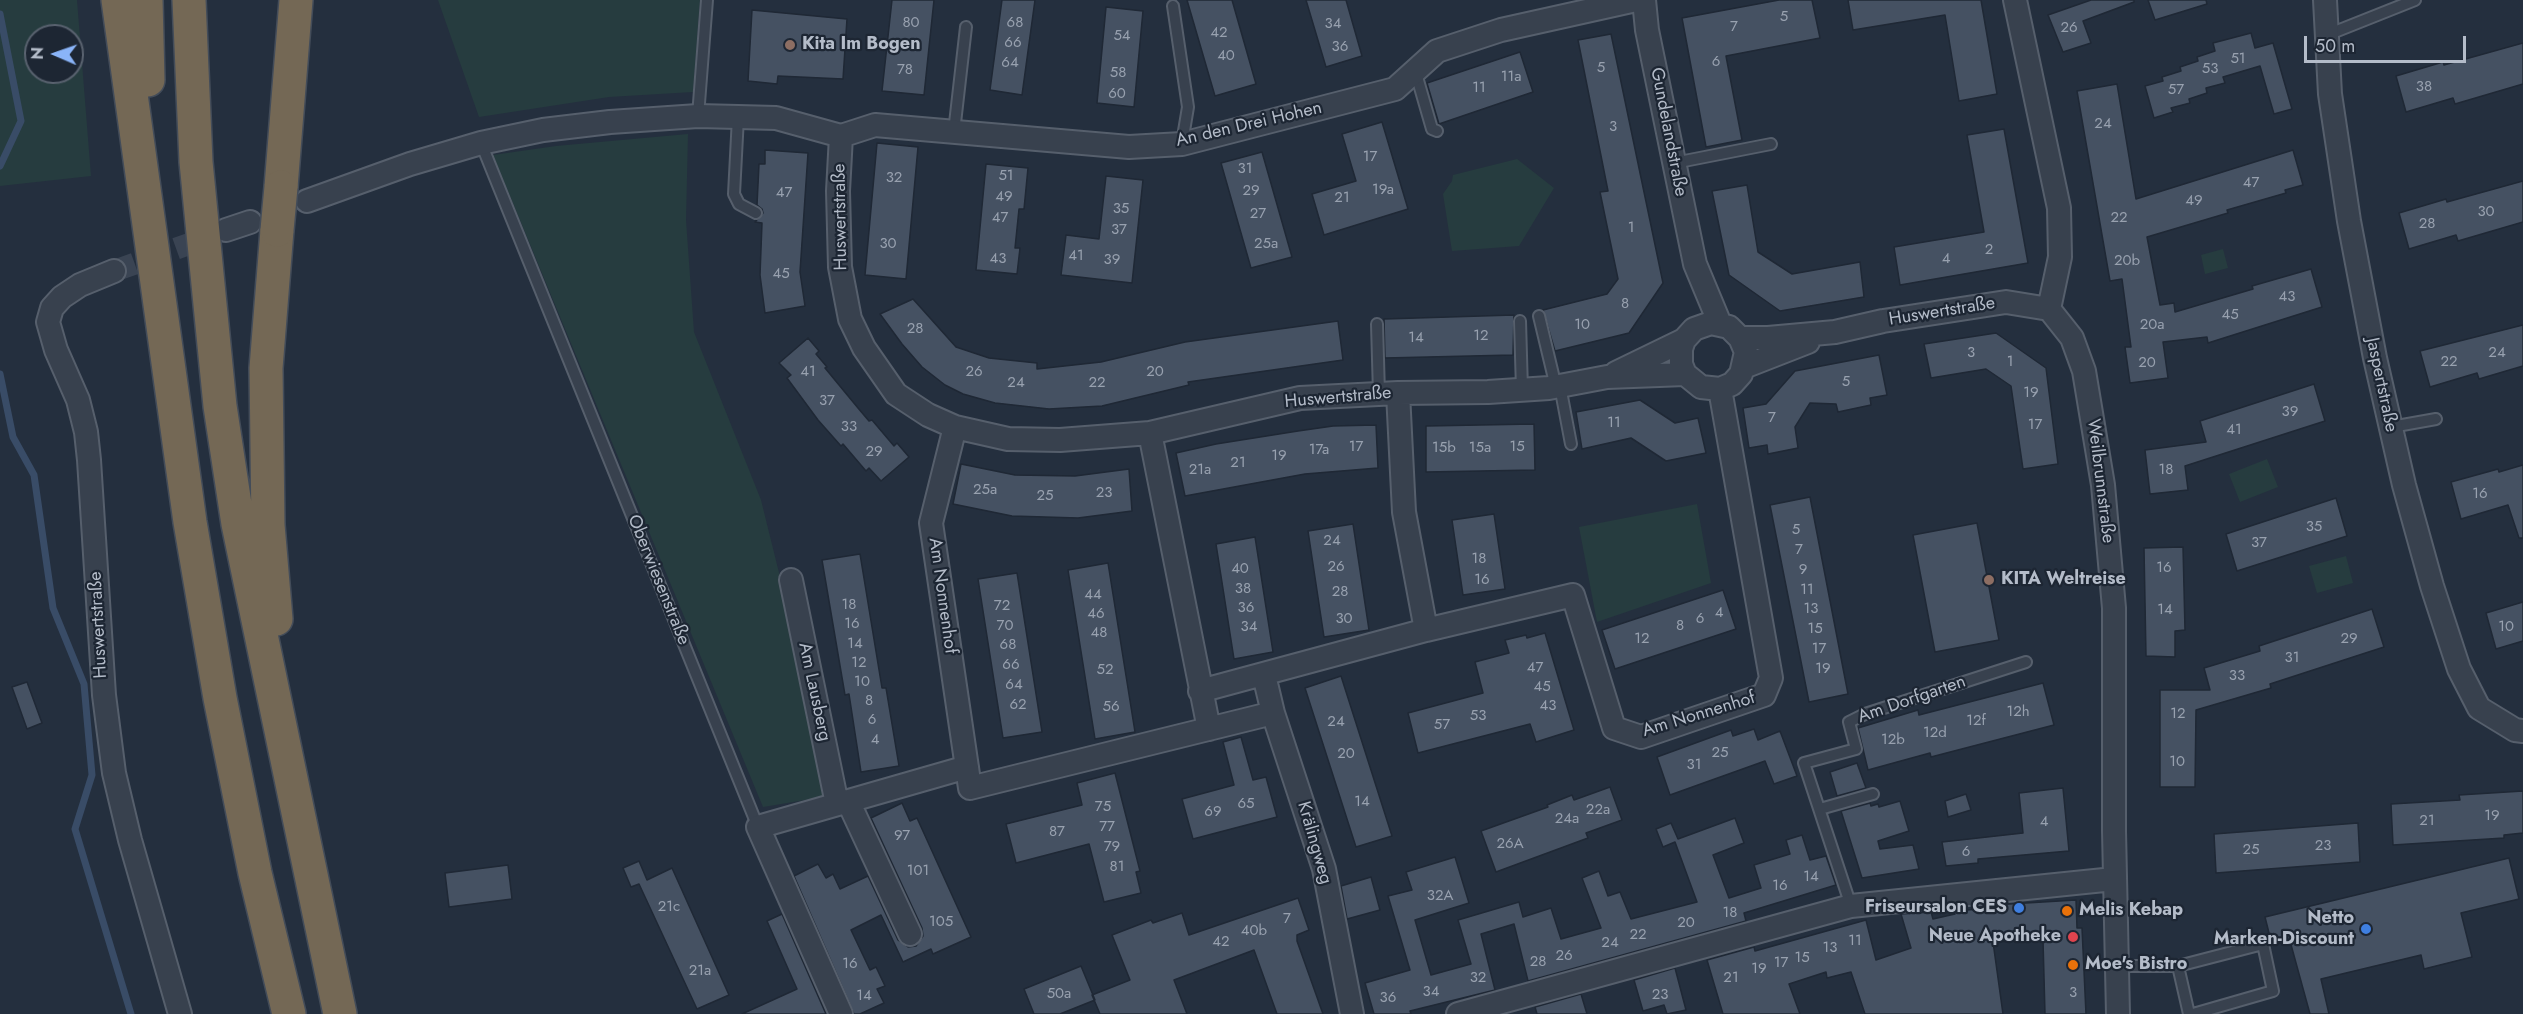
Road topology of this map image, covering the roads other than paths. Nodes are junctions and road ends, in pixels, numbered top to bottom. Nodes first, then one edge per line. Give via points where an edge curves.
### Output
1 (118, 0) edge
2 (146, 0) edge
3 (189, 0) edge
4 (296, 0) edge
5 (707, 0) edge
6 (1636, 0) edge
7 (1644, 0) edge
8 (2015, 0) edge
9 (2325, 0) edge
10 (2415, 0) edge
11 (1173, 6) dead end
12 (966, 27) dead end
13 (2326, 35) junction
14 (1415, 70) junction
15 (698, 116) junction
16 (738, 117) junction
17 (1437, 131) dead end
18 (954, 132) junction
19 (841, 135) junction
20 (481, 143) junction
21 (1182, 144) junction
22 (1771, 144) dead end
23 (1674, 163) junction
24 (294, 194) junction
25 (756, 213) dead end
26 (264, 226) junction
27 (226, 230) tunnel mouth
28 (1695, 264) junction
29 (114, 271) tunnel mouth
30 (2049, 309) junction
31 (161, 315) junction
32 (1539, 316) dead end
33 (1520, 321) dead end
34 (1377, 324) dead end
35 (1720, 324) junction
36 (1835, 332) junction
37 (1689, 334) junction
38 (1740, 338) junction
39 (1744, 367) junction
40 (1685, 375) junction
41 (1607, 377) junction
42 (1558, 386) junction
43 (1720, 389) junction
44 (1522, 390) junction
45 (1389, 393) junction
46 (2436, 418) dead end
47 (956, 427) junction
48 (2391, 427) junction
49 (1150, 433) junction
50 (1571, 444) dead end
51 (791, 580) dead end
52 (1426, 630) junction
53 (2026, 663) dead end
54 (1264, 675) junction
55 (1200, 691) junction
56 (1273, 713) junction
57 (1209, 729) junction
58 (2523, 731) edge
59 (967, 766) junction
60 (1873, 794) dead end
61 (843, 802) junction
62 (1820, 809) junction
63 (298, 815) junction
64 (758, 826) junction
65 (2114, 879) junction
66 (1851, 906) junction
67 (910, 934) dead end
68 (2117, 966) junction
69 (2178, 966) junction
70 (180, 1014) edge
71 (289, 1014) edge
72 (340, 1014) edge
73 (841, 1014) edge
74 (1352, 1014) edge
75 (1458, 1014) edge
76 (2118, 1014) edge
77 (2189, 1014) edge
78 (2193, 1014) edge

1 - 31 highway
2 - 31 highway
3 - 63 highway via 196,162 220,406 238,524
4 - 24 highway
5 - 15 lane
6 - 14 street, An den Drei Hohen via 1500,30 1437,51
7 - 23 street, Gundelandstraße
8 - 30 street via 2059,208 2060,257
9 - 13 street, Jaspertstraße
10 - 13 lane
11 - 21 lane via 1188,107
12 - 18 lane
13 - 48 street, Jaspertstraße via 2331,104 2349,221
14 - 17 lane via 1432,129
14 - 21 street, An den Drei Hohen via 1395,89
15 - 16 street
15 - 20 street via 543,130
16 - 19 street via 776,118
16 - 25 lane via 735,200
18 - 19 street, An den Drei Hohen via 875,125
18 - 21 street, An den Drei Hohen via 1129,147
19 - 47 street, Huswertstraße via 840,267 850,319 864,348 896,394
20 - 24 street
20 - 64 lane, Oberwiesenstraße
22 - 23 lane
23 - 28 street, Gundelandstraße
24 - 26 highway, bridge
26 - 27 street
26 - 63 highway via 268,525
28 - 35 street, Gundelandstraße
28 - 37 street, Gundelandstraße
29 - 70 street, Huswertstraße via 62,297 52,308 48,322 86,432 104,695 114,773
30 - 36 street, Huswertstraße via 2006,302
30 - 65 street, Weilbrunnstraße via 2072,338 2085,372 2103,485 2114,608
31 - 71 highway via 220,698 255,873
32 - 42 lane
33 - 44 lane
34 - 45 lane
35 - 37 street via 1711,323
35 - 38 street
36 - 38 street, Huswertstraße
36 - 39 street, Huswertstraße
37 - 40 street via 1680,359
37 - 41 street, Huswertstraße
38 - 39 street via 1746,352
39 - 43 street via 1738,379
40 - 41 street, Huswertstraße
40 - 43 street via 1701,387
41 - 42 street, Huswertstraße
42 - 44 street, Huswertstraße
42 - 50 lane
43 - 52 street, Am Nonnenhof via 1771,678 1764,695 1641,737 1614,728 1573,595
44 - 45 street, Huswertstraße
45 - 49 street, Huswertstraße via 1300,398
45 - 52 street via 1404,512
46 - 48 lane
47 - 49 street, Huswertstraße via 1008,440
47 - 59 street, Am Nonnenhof via 931,523
48 - 58 street, Jaspertstraße via 2432,586 2459,669 2479,708
49 - 55 street
51 - 61 street, Am Lausberg
52 - 54 street, Am Nonnenhof
53 - 62 lane, Am Dorfgarten via 1849,722 1856,749 1804,763
54 - 55 street, Am Nonnenhof
54 - 56 street, Krälingweg
55 - 57 street
56 - 57 street, Am Nonnenhof
56 - 74 street, Krälingweg via 1324,868
57 - 59 street, Am Nonnenhof via 970,788
59 - 61 street
60 - 62 lane
61 - 64 street
61 - 67 street
62 - 66 lane, Am Dorfgarten
63 - 72 highway
64 - 73 street, Oberwiesenstraße
65 - 66 street
65 - 68 street, Weilbrunnstraße
66 - 75 street
68 - 69 lane
68 - 76 street, Weilbrunnstraße
69 - 77 lane
69 - 78 lane via 2263,944 2273,991

